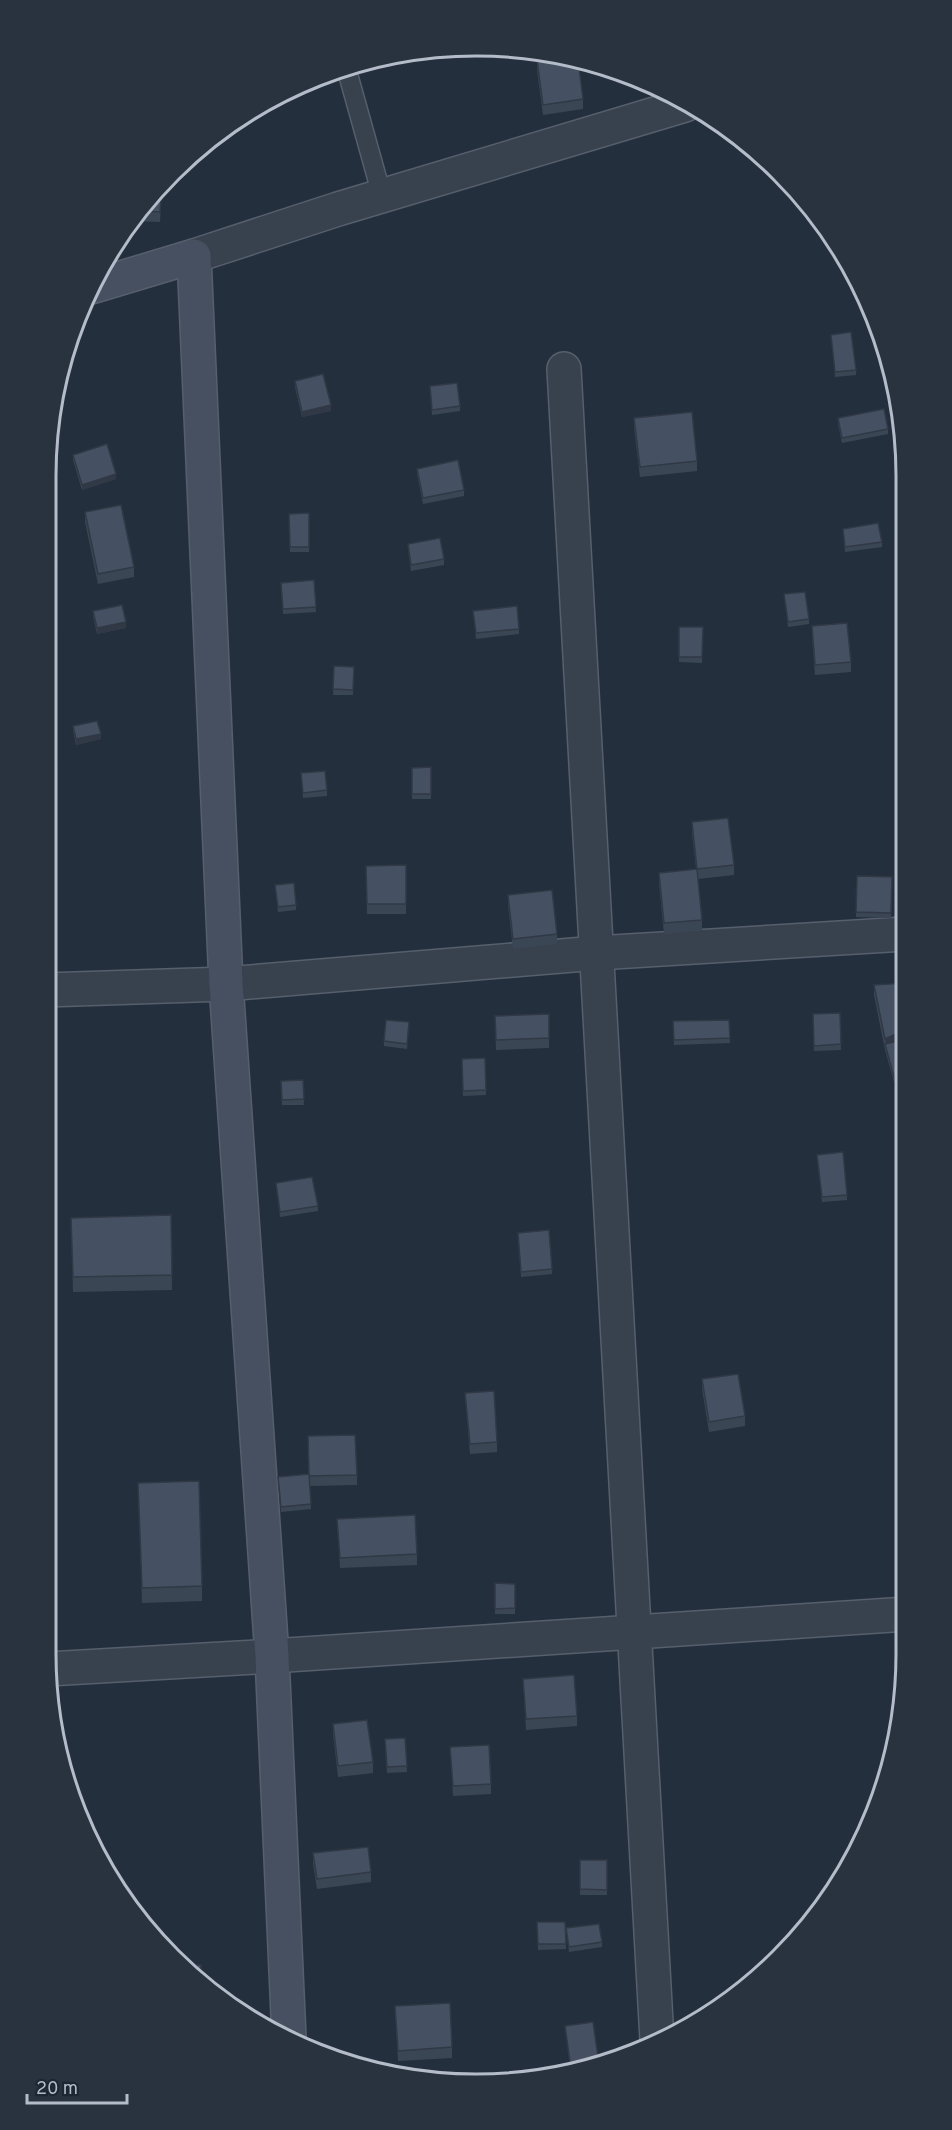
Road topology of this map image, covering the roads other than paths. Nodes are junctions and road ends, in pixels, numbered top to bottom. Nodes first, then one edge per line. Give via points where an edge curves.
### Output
1 (348, 76) edge
2 (677, 107) edge
3 (382, 196) junction
4 (194, 256) junction
5 (102, 284) edge
6 (564, 369) dead end
7 (896, 935) edge
8 (597, 953) junction
9 (226, 984) junction
10 (56, 990) edge
11 (896, 1615) edge
12 (635, 1632) junction
13 (272, 1656) junction
14 (56, 1669) edge
15 (289, 2030) edge
16 (657, 2033) edge

1 - 3 lane
2 - 3 street
3 - 4 street
4 - 5 street
4 - 9 street
6 - 8 street
7 - 8 street
8 - 9 street
8 - 12 street
9 - 10 street
9 - 13 street
11 - 12 street
12 - 13 street
12 - 16 street
13 - 14 street
13 - 15 street

